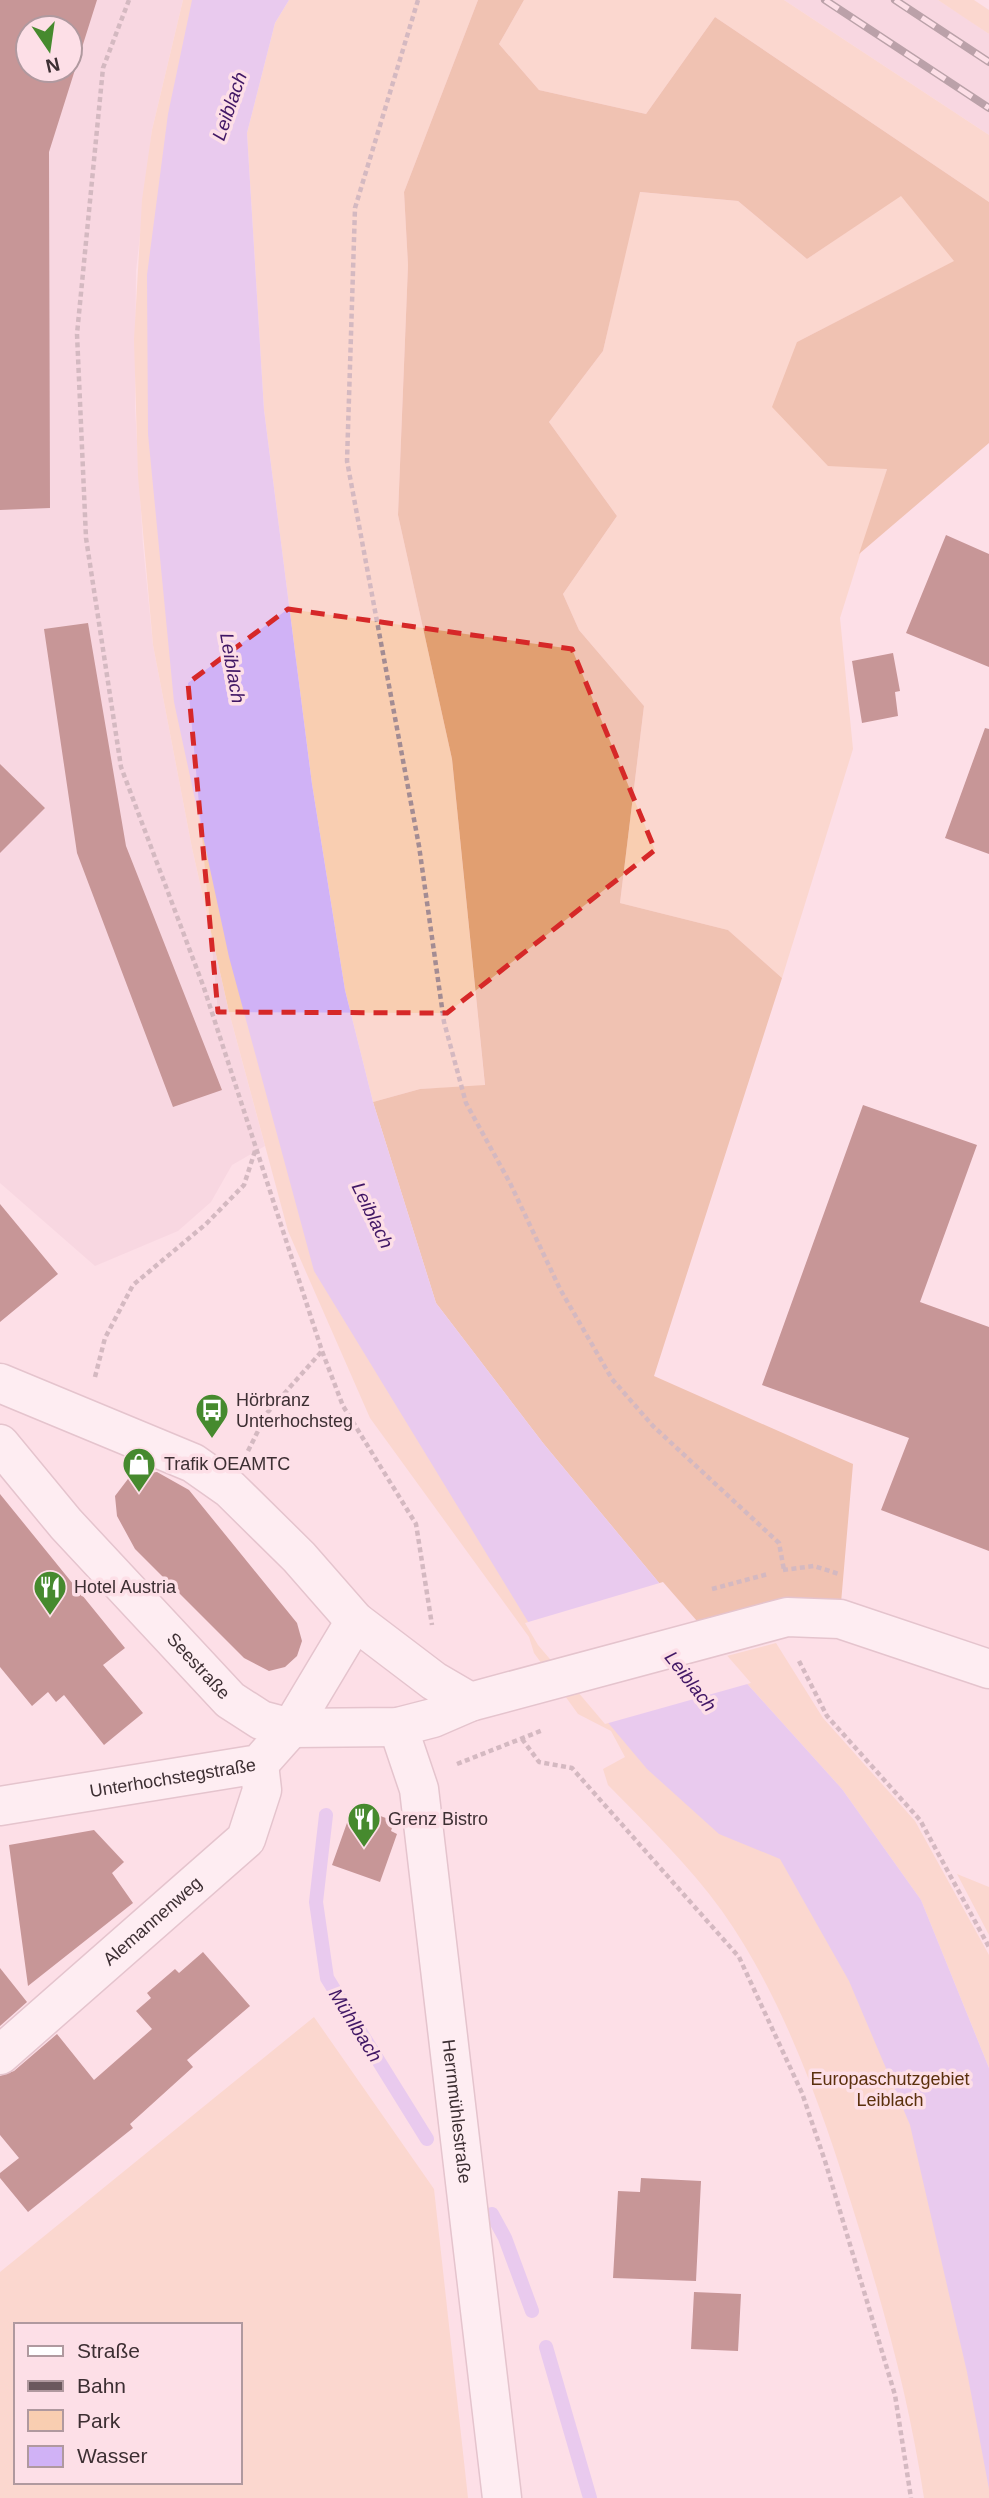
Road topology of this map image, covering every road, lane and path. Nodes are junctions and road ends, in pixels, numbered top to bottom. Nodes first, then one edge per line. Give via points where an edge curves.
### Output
1 (129, 0) edge
2 (418, 0) edge
3 (255, 1150) junction
4 (105, 1338) dead end
5 (322, 1351) junction
6 (0, 1382) edge
7 (0, 1444) edge
8 (230, 1489) junction
9 (784, 1570) dead end
10 (355, 1621) junction
11 (799, 1660) dead end
12 (989, 1669) edge
13 (433, 1681) junction
14 (470, 1702) junction
15 (398, 1727) junction
16 (292, 1728) junction
17 (550, 1728) dead end
18 (522, 1739) junction
19 (259, 1764) junction
20 (455, 1765) dead end
21 (0, 1806) edge
22 (989, 1947) edge
23 (0, 2055) edge
24 (502, 2498) edge
25 (911, 2498) edge

1 - 3 path via 103,68 77,334 86,538 121,768 204,988
2 - 9 path via 355,208 347,460 419,846 444,1021 466,1103 560,1289 612,1379 653,1426 779,1543
3 - 4 path via 244,1185 206,1224 133,1284
3 - 5 path
5 - 8 path via 267,1413
5 - 13 path via 343,1406 416,1524 438,1650
6 - 8 main road via 193,1463
7 - 16 main road, Seestraße via 66,1524 230,1700 261,1720
8 - 10 main road
10 - 13 main road
10 - 16 main road, Unterhochstegstraße
11 - 22 path via 827,1716 920,1820
12 - 14 main road, Seestraße via 840,1619 807,1615 762,1622
13 - 14 main road
14 - 15 main road, Seestraße
15 - 16 main road, Seestraße
15 - 24 main road, Herrnmühlestraße via 419,1789
16 - 19 main road, Unterhochstegstraße
17 - 18 path
18 - 20 path
18 - 25 path via 539,1762 572,1768 739,1957 802,2093 825,2161 895,2395
19 - 21 main road, Unterhochstegstraße
19 - 23 main road, Alemannenweg via 262,1790 246,1839

